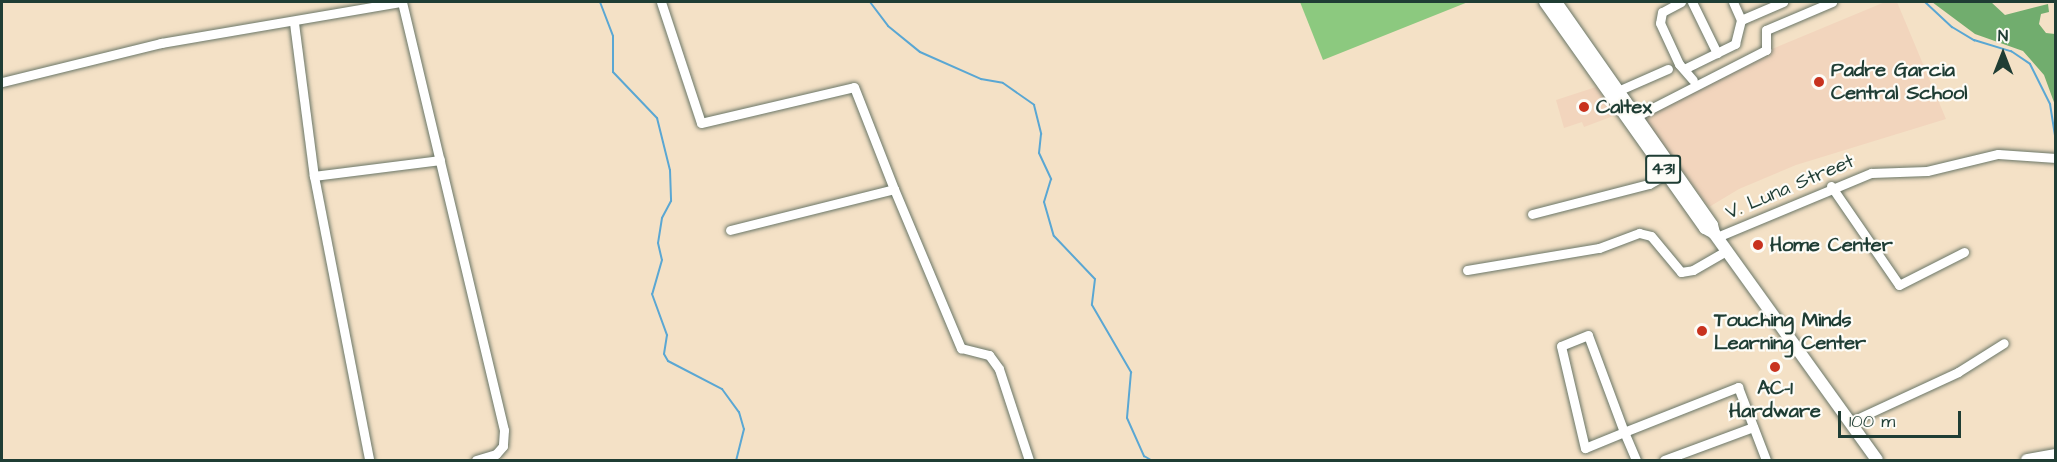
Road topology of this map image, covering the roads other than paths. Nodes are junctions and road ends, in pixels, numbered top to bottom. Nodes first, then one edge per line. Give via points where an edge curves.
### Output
1 (402, 2) edge
2 (661, 2) edge
3 (1545, 2) edge
4 (1556, 2) edge
5 (1681, 2) edge
6 (1692, 2) edge
7 (1733, 2) edge
8 (1832, 2) edge
9 (1777, 3) edge
10 (1741, 20) junction
11 (294, 22) junction
12 (1716, 52) junction
13 (1683, 66) junction
14 (1693, 81) dead end
15 (2, 82) edge
16 (1614, 92) junction
17 (1633, 118) junction
18 (2051, 158) edge
19 (440, 160) junction
20 (1670, 172) junction
21 (314, 176) junction
22 (1831, 186) junction
23 (894, 189) junction
24 (1532, 214) dead end
25 (730, 230) dead end
26 (1715, 236) junction
27 (1726, 251) junction
28 (1964, 252) dead end
29 (1467, 270) dead end
30 (2004, 343) dead end
31 (1850, 422) junction
32 (1753, 427) junction
33 (1624, 432) junction
34 (2055, 455) edge
35 (369, 460) edge
36 (476, 460) edge
37 (1029, 460) edge
38 (1636, 460) edge
39 (1664, 460) edge
40 (1766, 460) edge
41 (1877, 460) edge
42 (2027, 460) edge

1 - 11 street
1 - 19 street
2 - 23 street via 701,123 854,87
3 - 16 main road
4 - 16 main road
5 - 13 street via 1660,17
6 - 12 street
7 - 10 street
8 - 17 street via 1766,30 1766,50
9 - 10 street
10 - 12 street via 1738,41
11 - 15 street via 161,43
11 - 21 street
12 - 13 street
13 - 14 street
13 - 16 street
16 - 17 main road
17 - 20 main road, 431
18 - 22 street, V. Luna Street via 1987,156 1928,171 1870,173
19 - 21 street
19 - 36 street via 504,430 502,446 496,454
20 - 24 street via 1649,184
20 - 26 main road, 431 via 1705,228
21 - 35 street
22 - 26 street, V. Luna Street
22 - 28 street via 1899,285
23 - 25 street
23 - 37 street via 961,348 989,355 999,369
26 - 27 main road, 431
27 - 29 street via 1693,270 1681,272 1651,236 1639,233 1599,248
27 - 31 main road, 431
30 - 31 street via 1958,372
31 - 41 main road, 431
32 - 33 street via 1738,387
32 - 39 street
32 - 40 street
33 - 33 street via 1588,336 1561,346 1585,448
33 - 38 street
34 - 42 main road

